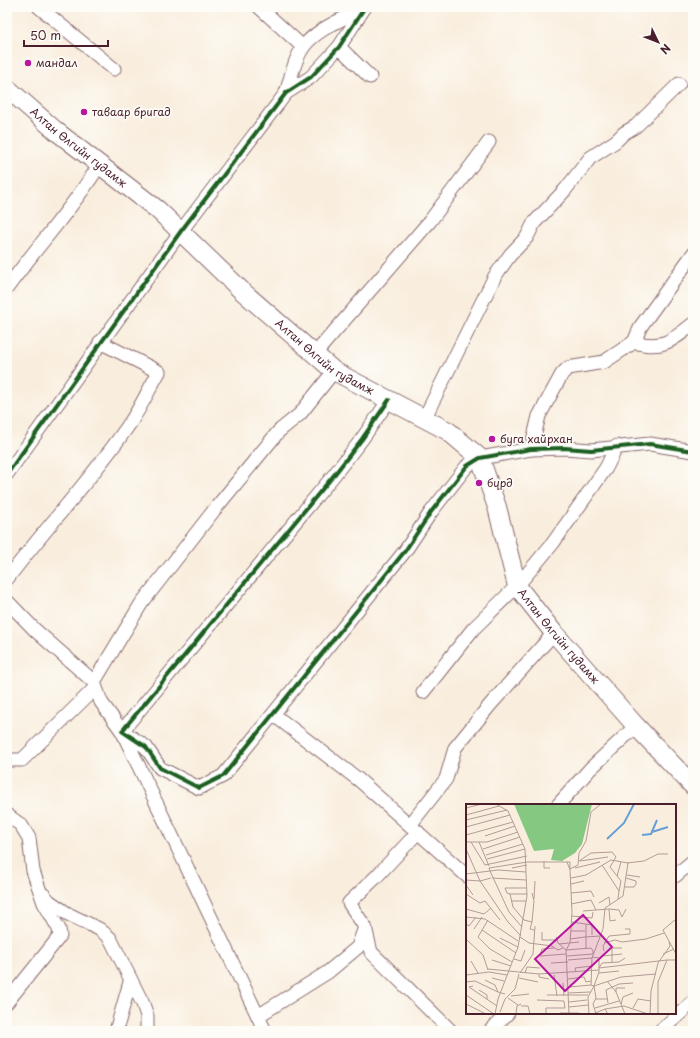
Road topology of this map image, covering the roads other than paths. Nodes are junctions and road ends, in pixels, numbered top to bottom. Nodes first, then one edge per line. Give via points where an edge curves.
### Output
1 (39, 7) edge
2 (259, 7) edge
3 (365, 7) edge
4 (303, 47) junction
5 (339, 48) junction
6 (114, 69) dead end
7 (370, 77) dead end
8 (679, 84) dead end
9 (7, 89) edge
10 (286, 93) junction
11 (489, 142) dead end
12 (100, 164) junction
13 (181, 231) junction
14 (693, 254) edge
15 (7, 288) edge
16 (693, 324) edge
17 (100, 342) junction
18 (634, 342) junction
19 (314, 355) junction
20 (334, 371) junction
21 (388, 400) junction
22 (424, 420) junction
23 (617, 446) junction
24 (531, 449) junction
25 (693, 449) edge
26 (480, 458) junction
27 (7, 474) edge
28 (7, 579) edge
29 (517, 586) junction
30 (7, 600) edge
31 (554, 633) junction
32 (94, 685) junction
33 (423, 692) dead end
34 (274, 715) junction
35 (636, 726) junction
36 (122, 731) junction
37 (7, 758) edge
38 (693, 786) edge
39 (559, 804) edge
40 (7, 815) edge
41 (414, 828) junction
42 (693, 861) edge
43 (466, 875) edge
44 (676, 875) edge
45 (41, 890) junction
46 (365, 927) junction
47 (130, 982) junction
48 (7, 1002) edge
49 (693, 1002) edge
50 (507, 1014) edge
51 (258, 1016) junction
52 (116, 1031) edge
53 (147, 1031) edge
54 (265, 1031) edge
55 (451, 1031) edge
56 (490, 1031) edge
57 (660, 1031) edge

1 - 6 street
2 - 4 street
3 - 4 street via 316,35
3 - 5 street
4 - 10 street
5 - 7 street
5 - 10 street via 311,77
8 - 22 street via 636,126 590,158 534,223 527,237 510,255 488,289
9 - 12 main road, Алтан Өлгийн гудамж
10 - 13 street
11 - 19 street via 430,222
12 - 13 main road, Алтан Өлгийн гудамж
12 - 15 street via 70,208 28,258
13 - 17 street
13 - 19 main road, Алтан Өлгийн гудамж via 242,291
14 - 18 street via 641,326
16 - 18 street via 673,340 650,347
17 - 27 street
17 - 28 street via 159,372 131,422
18 - 24 street via 604,362 568,368 562,374 539,416
19 - 20 main road, Алтан Өлгийн гудамж
20 - 21 main road, Алтан Өлгийн гудамж
20 - 32 street via 300,414 279,432 210,515 141,604
21 - 22 main road, Алтан Өлгийн гудамж
21 - 36 street via 334,475
22 - 26 main road, Алтан Өлгийн гудамж via 448,431
23 - 24 street via 591,450
23 - 25 street via 650,444
23 - 29 street via 606,468 553,543
24 - 26 street
26 - 29 main road, Алтан Өлгийн гудамж via 497,507
26 - 34 street via 467,466 405,550
29 - 31 main road, Алтан Өлгийн гудамж
29 - 33 street via 473,629
30 - 32 street
31 - 35 main road, Алтан Өлгийн гудамж
31 - 41 street via 455,748 446,779
32 - 36 street via 100,702
32 - 37 street via 22,760
34 - 36 street via 223,776 199,788 160,768 146,747
34 - 41 street via 359,780
35 - 38 main road, Алтан Өлгийн гудамж
35 - 39 street via 590,769
36 - 51 street
40 - 45 street via 21,825 29,838 33,871
41 - 43 street
41 - 46 street via 377,876 349,903
42 - 44 street
45 - 47 street via 49,901 110,938
45 - 48 street via 44,903 59,929 60,936
46 - 51 street via 358,947 328,972
46 - 55 street via 371,952
47 - 52 street
47 - 53 street via 147,1016
49 - 57 street
50 - 56 street
51 - 54 street

